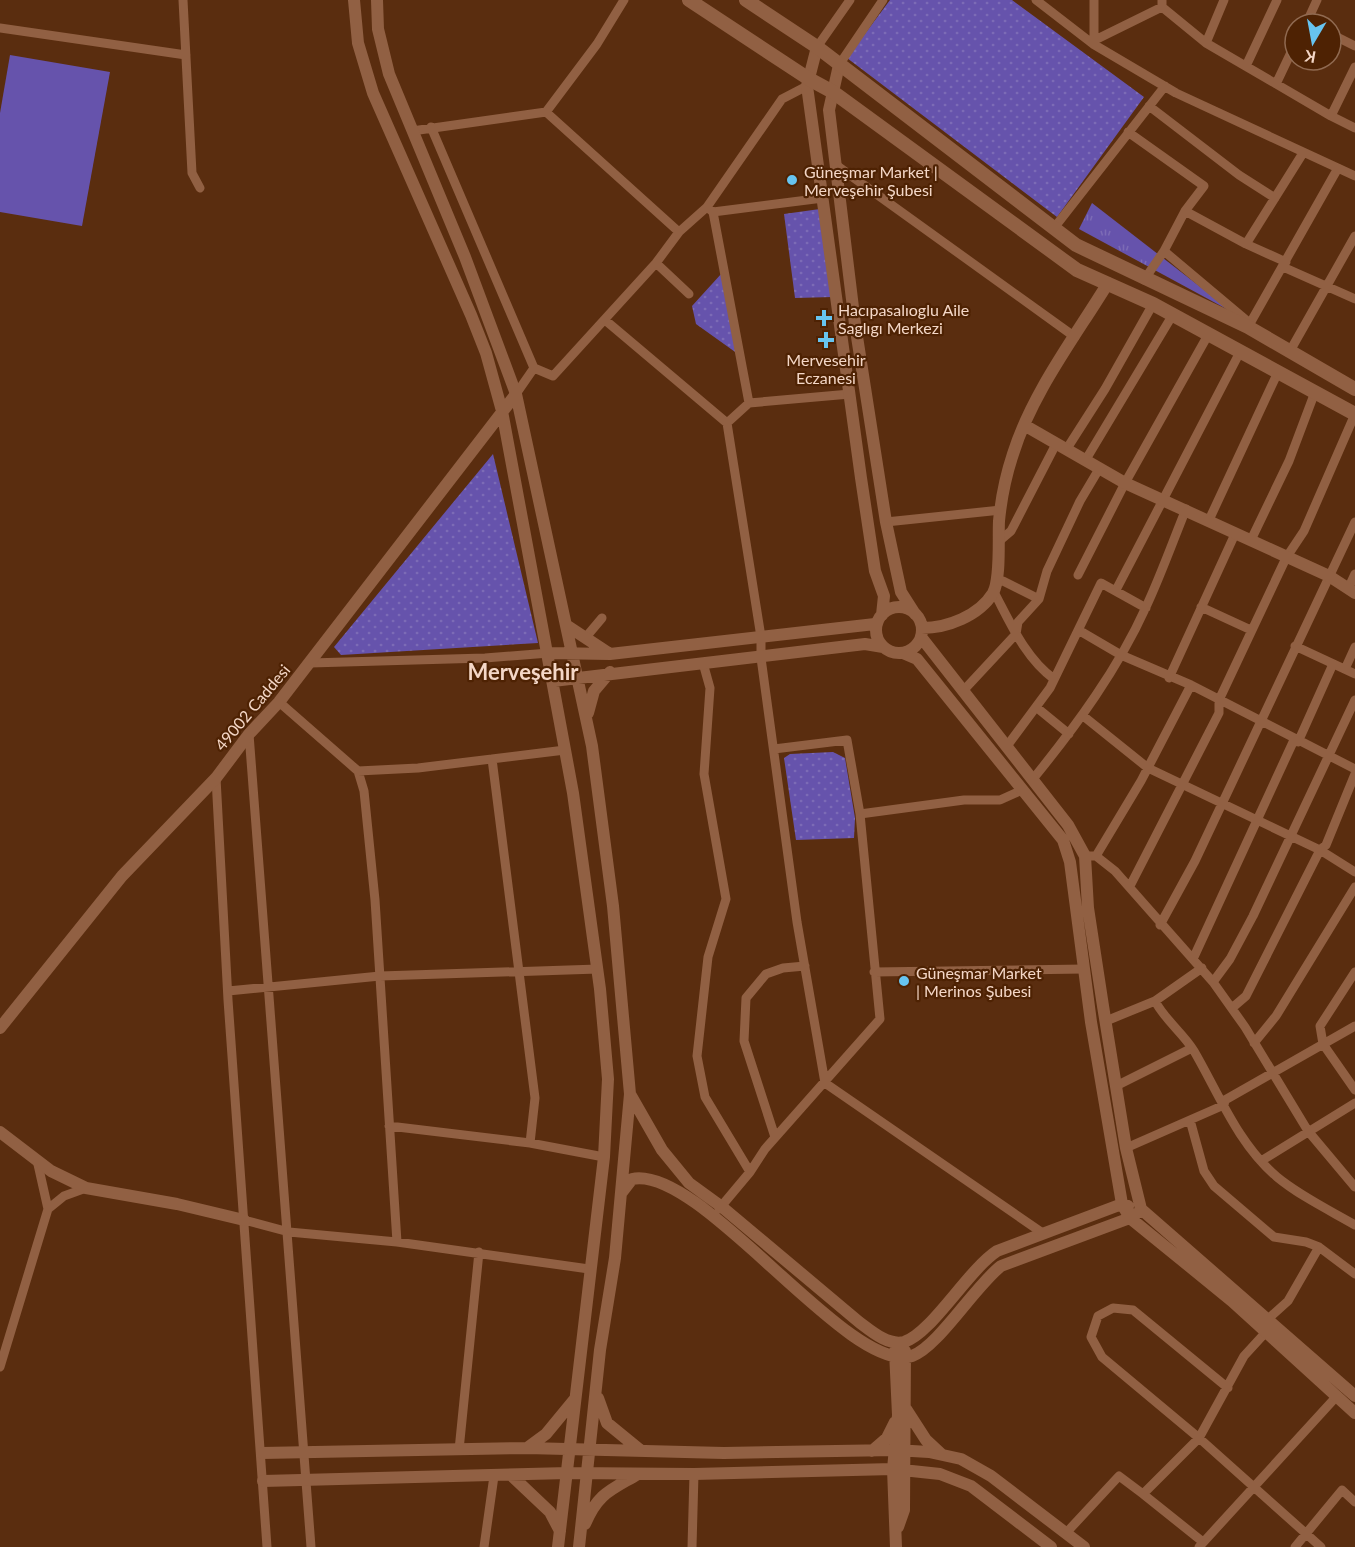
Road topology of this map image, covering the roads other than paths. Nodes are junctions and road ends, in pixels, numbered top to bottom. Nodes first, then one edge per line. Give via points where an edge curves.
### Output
1 (183, 0) edge
2 (354, 0) edge
3 (377, 0) edge
4 (624, 0) edge
5 (689, 0) edge
6 (746, 0) edge
7 (850, 0) edge
8 (883, 0) edge
9 (1036, 0) edge
10 (1094, 0) edge
11 (1224, 0) edge
12 (1277, 0) edge
13 (1162, 3) edge
14 (0, 28) edge
15 (1094, 42) junction
16 (1206, 43) junction
17 (817, 47) junction
18 (186, 55) junction
19 (838, 65) junction
20 (1246, 66) junction
21 (1355, 67) edge
22 (1283, 69) edge
23 (808, 83) junction
24 (1276, 84) junction
25 (1165, 86) junction
26 (833, 92) junction
27 (1149, 106) junction
28 (546, 112) junction
29 (1331, 116) junction
30 (431, 127) junction
31 (1355, 128) edge
32 (412, 130) junction
33 (1128, 132) junction
34 (1303, 153) junction
35 (836, 165) junction
36 (1338, 168) junction
37 (1355, 176) edge
38 (200, 188) dead end
39 (824, 198) junction
40 (1275, 198) junction
41 (710, 210) junction
42 (1185, 211) junction
43 (1054, 228) junction
44 (679, 232) junction
45 (1355, 236) edge
46 (1246, 244) junction
47 (1164, 250) junction
48 (1345, 254) junction
49 (1355, 259) edge
50 (656, 263) junction
51 (1285, 265) junction
52 (1144, 280) junction
53 (1108, 283) junction
54 (1328, 285) junction
55 (689, 294) dead end
56 (1355, 299) edge
57 (1153, 304) junction
58 (1172, 316) junction
59 (605, 320) junction
60 (1247, 327) junction
61 (1208, 335) junction
62 (1075, 337) junction
63 (1290, 351) junction
64 (1240, 352) junction
65 (534, 368) junction
66 (1278, 372) junction
67 (1355, 389) edge
68 (1315, 392) junction
69 (516, 394) junction
70 (850, 394) junction
71 (749, 402) junction
72 (502, 411) junction
73 (1355, 414) edge
74 (728, 423) junction
75 (1024, 425) junction
76 (1061, 447) junction
77 (1085, 461) junction
78 (1099, 469) junction
79 (1125, 483) junction
80 (1162, 500) junction
81 (1186, 508) junction
82 (1001, 510) junction
83 (1209, 520) junction
84 (886, 522) junction
85 (1355, 522) edge
86 (1235, 534) junction
87 (1251, 540) junction
88 (998, 542) junction
89 (1286, 558) junction
90 (1355, 574) edge
91 (1078, 575) dead end
92 (1329, 576) junction
93 (995, 587) junction
94 (1116, 590) junction
95 (1351, 591) edge
96 (1039, 599) junction
97 (1146, 608) junction
98 (1201, 608) junction
99 (915, 614) junction
100 (602, 618) dead end
101 (880, 618) junction
102 (566, 625) junction
103 (1080, 630) junction
104 (1251, 630) junction
105 (922, 633) junction
106 (1016, 634) junction
107 (586, 637) junction
108 (761, 637) junction
109 (1295, 646) junction
110 (883, 647) junction
111 (1355, 647) edge
112 (549, 653) junction
113 (903, 653) junction
114 (610, 654) junction
115 (1121, 654) junction
116 (573, 655) junction
117 (761, 658) junction
118 (310, 663) junction
119 (703, 663) junction
120 (1334, 664) junction
121 (1345, 669) junction
122 (610, 672) junction
123 (1355, 674) edge
124 (578, 677) junction
125 (1169, 678) junction
126 (1054, 679) junction
127 (553, 681) junction
128 (1191, 686) junction
129 (963, 691) junction
130 (1220, 700) junction
131 (1355, 700) edge
132 (279, 702) junction
133 (1036, 707) junction
134 (587, 715) junction
135 (1082, 715) junction
136 (1260, 721) junction
137 (1069, 734) junction
138 (249, 735) junction
139 (1296, 741) junction
140 (1006, 746) junction
141 (774, 749) junction
142 (565, 750) junction
143 (1328, 756) junction
144 (492, 759) junction
145 (1148, 768) junction
146 (1355, 769) edge
147 (358, 771) junction
148 (1355, 774) edge
149 (216, 778) junction
150 (1033, 779) junction
151 (1182, 784) junction
152 (1022, 790) junction
153 (1222, 804) junction
154 (860, 814) junction
155 (1256, 819) junction
156 (1290, 837) junction
157 (1320, 850) junction
158 (1090, 856) junction
159 (1355, 872) edge
160 (1130, 886) junction
161 (1355, 887) edge
162 (1160, 925) junction
163 (1193, 959) junction
164 (805, 966) junction
165 (1202, 968) junction
166 (598, 969) junction
167 (1083, 969) junction
168 (517, 970) junction
169 (874, 972) junction
170 (1355, 972) edge
171 (380, 976) junction
172 (1213, 982) junction
173 (270, 987) junction
174 (228, 991) junction
175 (1155, 1000) junction
176 (1232, 1008) junction
177 (1106, 1021) junction
178 (1355, 1026) edge
179 (0, 1028) edge
180 (1254, 1043) junction
181 (1323, 1044) junction
182 (1192, 1048) junction
183 (1275, 1074) junction
184 (825, 1083) junction
185 (1116, 1086) junction
186 (1355, 1090) edge
187 (630, 1094) junction
188 (1355, 1103) edge
189 (1224, 1105) junction
190 (1190, 1120) junction
191 (389, 1126) junction
192 (1308, 1131) junction
193 (0, 1132) edge
194 (775, 1137) junction
195 (530, 1143) junction
196 (1126, 1148) junction
197 (604, 1157) junction
198 (37, 1160) junction
199 (1261, 1161) junction
200 (750, 1172) junction
201 (1355, 1187) edge
202 (86, 1188) junction
203 (621, 1193) junction
204 (1122, 1204) junction
205 (722, 1207) junction
206 (48, 1209) junction
207 (1141, 1209) junction
208 (709, 1215) junction
209 (1130, 1218) junction
210 (244, 1220) junction
211 (1355, 1225) edge
212 (289, 1232) junction
213 (1044, 1234) junction
214 (397, 1242) junction
215 (1318, 1247) junction
216 (479, 1252) junction
217 (589, 1269) junction
218 (1355, 1274) edge
219 (1268, 1319) junction
220 (1266, 1332) junction
221 (899, 1342) junction
222 (900, 1358) junction
223 (0, 1367) edge
224 (1228, 1388) junction
225 (596, 1392) junction
226 (1355, 1396) edge
227 (1336, 1397) junction
228 (574, 1399) junction
229 (902, 1412) junction
230 (1355, 1413) edge
231 (1199, 1438) junction
232 (527, 1448) junction
233 (590, 1449) junction
234 (459, 1450) junction
235 (568, 1450) junction
236 (641, 1450) junction
237 (900, 1450) junction
238 (872, 1451) junction
239 (262, 1453) junction
240 (305, 1453) junction
241 (942, 1455) junction
242 (899, 1470) junction
243 (568, 1473) junction
244 (585, 1473) junction
245 (639, 1473) junction
246 (694, 1474) junction
247 (511, 1475) junction
248 (494, 1476) junction
249 (307, 1479) junction
250 (263, 1481) junction
251 (1252, 1487) junction
252 (1143, 1494) junction
253 (1355, 1502) edge
254 (560, 1531) junction
255 (1067, 1532) junction
256 (1306, 1533) junction
257 (580, 1541) edge
258 (1201, 1544) edge
259 (267, 1547) edge
260 (311, 1547) edge
261 (484, 1547) edge
262 (558, 1547) edge
263 (692, 1547) edge
264 (896, 1547) edge
265 (1051, 1547) edge
266 (1084, 1547) edge
267 (1295, 1547) edge
268 (1321, 1547) edge

1 - 18 street
2 - 72 street via 358,43 373,93 471,315
3 - 32 street via 378,29 386,62
4 - 28 street
5 - 23 main road
6 - 17 main road
7 - 17 street
8 - 19 street
9 - 15 street
10 - 15 street
11 - 16 street
12 - 20 street
13 - 15 street
13 - 16 street
14 - 18 street
15 - 25 street
16 - 20 street
17 - 19 main road
17 - 23 street
18 - 38 street via 192,173
19 - 26 street
19 - 43 main road
20 - 24 street
21 - 29 street
22 - 24 street
23 - 26 main road
23 - 39 street
23 - 41 street via 782,99
24 - 29 street
25 - 27 street
25 - 34 street
26 - 35 street via 829,110
26 - 53 main road via 1077,270
27 - 33 street
27 - 40 street
28 - 30 street
28 - 44 street
29 - 31 street
30 - 32 street
30 - 65 street
32 - 69 street
33 - 42 street via 1204,186
33 - 43 street
34 - 36 street
34 - 40 street
35 - 62 street
35 - 84 street via 855,324
36 - 37 street
36 - 51 street
39 - 41 street
39 - 70 street
40 - 46 street
41 - 44 street
41 - 71 street
42 - 46 street
42 - 47 street
43 - 52 main road via 1076,245
44 - 50 street
45 - 48 street
46 - 51 street
47 - 52 street
47 - 60 street via 1246,320
48 - 49 street
48 - 54 street
50 - 55 street
50 - 59 street
51 - 54 street
51 - 60 street
52 - 60 main road
53 - 57 main road
53 - 62 street
54 - 56 street
54 - 63 street
57 - 58 main road
57 - 76 street via 1105,388
58 - 61 main road
58 - 77 street
59 - 65 street via 553,376
59 - 74 street
60 - 63 main road
61 - 64 main road
61 - 79 street
62 - 75 street
63 - 67 main road
64 - 66 main road
64 - 80 street
65 - 69 street
66 - 68 main road
66 - 83 street
68 - 73 main road
68 - 87 street via 1289,461
69 - 72 street, 49002 Caddesi
69 - 102 street
70 - 71 street
70 - 101 street via 876,571 884,596
71 - 74 street
72 - 112 street
72 - 118 street, 49002 Caddesi
73 - 89 street via 1304,531
74 - 108 street
75 - 76 street
75 - 82 street via 1012,455
76 - 77 street
76 - 88 street via 1011,531
77 - 78 street
78 - 79 street
78 - 96 street via 1047,571
79 - 80 street
79 - 91 street
80 - 81 street
80 - 94 street
81 - 83 street
81 - 97 street
82 - 84 street
82 - 88 street
83 - 86 street
84 - 99 street via 901,592
85 - 92 street
86 - 87 street
86 - 98 street
87 - 89 street
88 - 93 street
89 - 92 street
89 - 104 street
90 - 95 street
92 - 95 street
92 - 109 street
93 - 96 street via 1003,581
93 - 105 street via 971,615
93 - 106 street
94 - 97 street
94 - 103 street via 1101,583
96 - 106 street via 1018,622
97 - 115 street
98 - 104 street
98 - 125 street
99 - 101 street via 909,609 895,608
99 - 105 street
100 - 107 street
101 - 108 street via 875,624
101 - 110 street via 877,634
102 - 107 street
102 - 116 street
103 - 115 street
103 - 126 street
104 - 130 street
105 - 113 street via 914,648
105 - 129 street
106 - 126 street via 1042,670
106 - 129 street
107 - 114 street
108 - 114 street
108 - 117 street
109 - 120 street
109 - 136 street
110 - 113 street
110 - 117 street via 865,644
111 - 121 street
112 - 116 street
112 - 118 street
112 - 127 street
113 - 152 street via 918,659
114 - 116 street
115 - 125 street
115 - 135 street
116 - 124 street
117 - 119 street
117 - 141 street
118 - 132 street, 49002 Caddesi
119 - 122 street
119 - 200 street via 710,688 704,774 726,899 708,957 697,1056 705,1097
120 - 121 street
120 - 139 street
121 - 123 street
122 - 124 street
122 - 134 street via 594,692
124 - 127 street
124 - 134 street
125 - 128 street
126 - 133 street
127 - 142 street
128 - 130 street
128 - 145 street
129 - 140 street
130 - 136 street
130 - 151 street via 1219,713
131 - 143 street
132 - 138 street, 49002 Caddesi
132 - 147 street
133 - 137 street
133 - 140 street
134 - 187 street via 613,906
135 - 137 street
135 - 145 street
136 - 139 street
136 - 153 street
137 - 150 street
138 - 149 street, 49002 Caddesi
138 - 173 street
139 - 143 street
139 - 155 street
140 - 150 street
141 - 154 street via 847,740
141 - 164 street
142 - 144 street
142 - 166 street
143 - 146 street
143 - 156 street
144 - 147 street
144 - 168 street
145 - 151 street
145 - 158 street
147 - 171 street via 364,790
148 - 157 street via 1326,845
149 - 174 street
149 - 179 street, 49002 Caddesi via 122,876
150 - 158 street
151 - 153 street
151 - 160 street
152 - 154 street via 1000,800
152 - 167 street via 1063,840 1070,862
153 - 155 street
153 - 162 street
154 - 169 street
155 - 156 street
155 - 163 street
156 - 157 street
156 - 172 street via 1253,916
157 - 159 street
157 - 176 street via 1246,996
158 - 160 street
158 - 177 street via 1088,908
160 - 162 street
161 - 180 street via 1276,1016
162 - 163 street
163 - 165 street
164 - 184 street
164 - 194 street via 766,974 746,998 744,1041
165 - 172 street
165 - 175 street
166 - 168 street
166 - 197 street via 608,1079
167 - 169 street
167 - 204 street
168 - 171 street
168 - 195 street via 535,1098
169 - 184 street via 880,1019
170 - 181 street via 1320,1026
171 - 173 street
171 - 191 street
172 - 176 street
173 - 174 street
173 - 212 street
174 - 210 street
175 - 177 street
175 - 182 street via 1164,1018
176 - 180 street
177 - 185 street
178 - 181 street
180 - 183 street
181 - 183 street
181 - 186 street
182 - 185 street
182 - 189 street
183 - 189 street via 1225,1100
183 - 192 street
184 - 194 street
184 - 213 street
185 - 196 street
187 - 203 street
187 - 205 street via 678,1171
188 - 192 street
189 - 190 street
189 - 199 street
190 - 196 street
190 - 215 street via 1204,1171 1214,1186 1274,1237
191 - 195 street
191 - 214 street
192 - 199 street
192 - 201 street
193 - 198 street
194 - 200 street
195 - 197 street
196 - 207 street
197 - 217 street
198 - 202 street
198 - 206 street
199 - 211 street via 1286,1184
200 - 205 street
202 - 206 street via 64,1196
202 - 210 street
203 - 208 street via 632,1179 653,1178
203 - 225 street
204 - 207 street
204 - 209 street
204 - 213 street
205 - 208 street
205 - 221 street via 859,1322 879,1336
206 - 223 street
207 - 209 street
207 - 219 street
208 - 222 street via 863,1344
209 - 220 street
209 - 222 street via 1001,1266 986,1278 929,1345
210 - 212 street
210 - 239 street
212 - 214 street
212 - 240 street
213 - 221 street via 983,1260 922,1331
214 - 216 street
215 - 218 street
215 - 219 street via 1288,1301
216 - 217 street
216 - 234 street
217 - 228 street
219 - 226 street
220 - 224 street via 1244,1356
220 - 227 street
221 - 222 street
222 - 229 street
224 - 231 street
224 - 231 street via 1133,1310 1113,1308 1098,1316 1091,1337 1102,1357
225 - 233 street
225 - 236 street via 607,1423
227 - 230 street
227 - 251 street
228 - 232 street via 546,1434
228 - 235 street
229 - 237 street
229 - 238 street via 890,1433
229 - 241 street
231 - 251 street
231 - 252 street
232 - 234 street
232 - 235 street
233 - 235 street
233 - 236 street
233 - 244 street
234 - 240 street
235 - 243 street
236 - 238 street
237 - 238 street
237 - 241 street
237 - 242 street
239 - 240 street
239 - 250 street
240 - 249 street
241 - 255 street via 961,1459 991,1476
242 - 246 street
242 - 264 street via 904,1510 897,1528
242 - 265 street via 940,1474 971,1486
243 - 244 street
243 - 247 street
243 - 254 street
244 - 245 street
244 - 257 street
245 - 246 street
245 - 257 street via 593,1504
246 - 263 street
247 - 248 street
247 - 254 street via 550,1512
248 - 249 street
248 - 261 street
249 - 250 street
249 - 260 street
250 - 259 street
251 - 256 street
251 - 258 street
252 - 255 street via 1119,1476
252 - 258 street
253 - 256 street via 1342,1490
254 - 262 street
255 - 266 street
256 - 267 street
256 - 268 street

